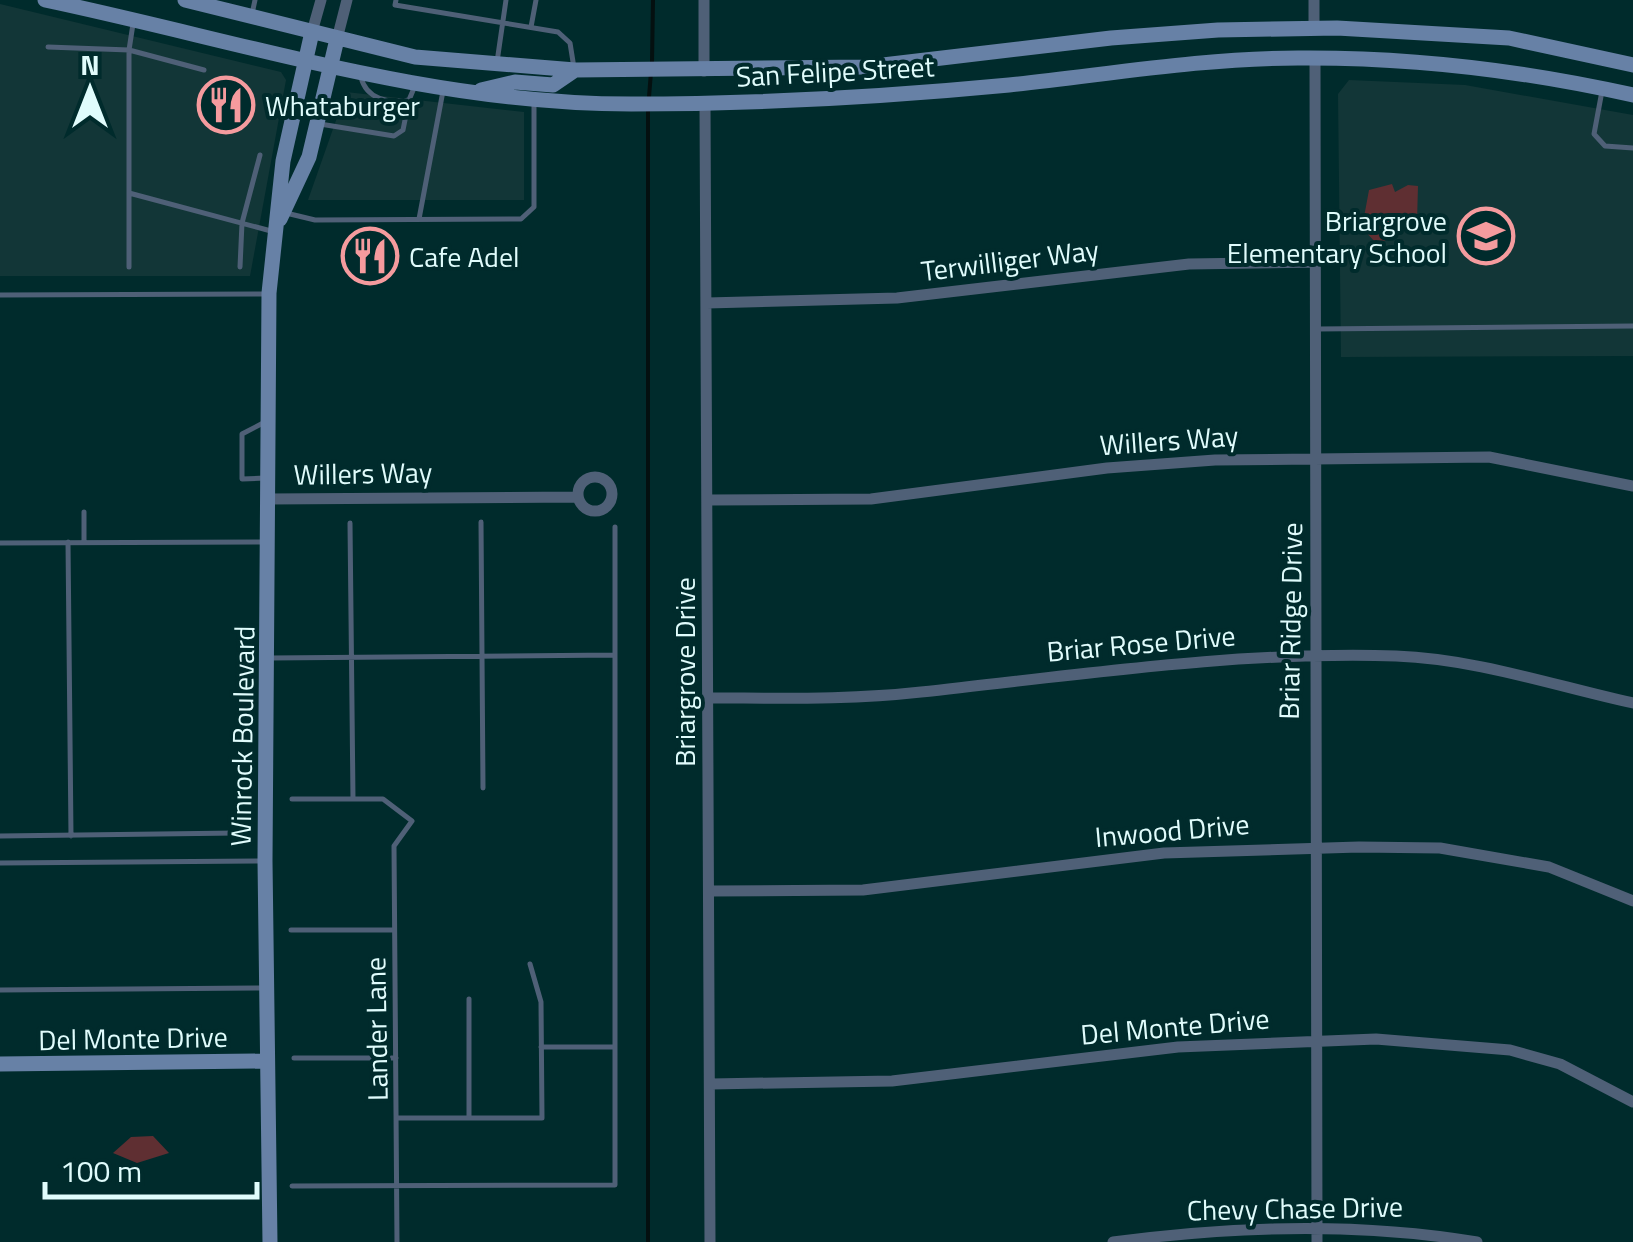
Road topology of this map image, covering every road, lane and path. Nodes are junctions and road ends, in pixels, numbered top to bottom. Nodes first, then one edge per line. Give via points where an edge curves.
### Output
1 (185, 0) edge
2 (256, 0) edge
3 (321, 0) edge
4 (347, 0) edge
5 (396, 0) edge
6 (506, 0) edge
7 (536, 0) edge
8 (704, 0) edge
9 (1314, 0) edge
10 (51, 1) edge
11 (251, 17) junction
12 (134, 20) junction
13 (502, 23) junction
14 (531, 28) junction
15 (1314, 28) junction
16 (312, 32) junction
17 (338, 39) junction
18 (48, 46) dead end
19 (129, 50) junction
20 (1009, 52) junction
21 (1315, 58) junction
22 (1610, 60) junction
23 (306, 62) junction
24 (1633, 64) edge
25 (496, 65) junction
26 (330, 68) junction
27 (204, 70) dead end
28 (575, 70) junction
29 (704, 71) junction
30 (1013, 84) junction
31 (1603, 88) junction
32 (443, 90) junction
33 (412, 92) junction
34 (468, 93) junction
35 (1633, 96) edge
36 (534, 100) junction
37 (706, 103) junction
38 (317, 124) junction
39 (1633, 148) edge
40 (260, 156) dead end
41 (129, 193) junction
42 (283, 213) junction
43 (420, 220) junction
44 (242, 223) junction
45 (275, 232) junction
46 (1318, 262) junction
47 (129, 268) dead end
48 (240, 268) dead end
49 (268, 294) junction
50 (0, 295) edge
51 (707, 303) junction
52 (1633, 326) edge
53 (1318, 329) junction
54 (268, 420) junction
55 (1317, 459) junction
56 (268, 478) junction
57 (1633, 486) edge
58 (578, 497) dead end
59 (268, 499) junction
60 (708, 500) junction
61 (84, 512) dead end
62 (481, 522) dead end
63 (350, 523) dead end
64 (616, 527) dead end
65 (68, 542) junction
66 (84, 542) junction
67 (268, 542) junction
68 (0, 543) edge
69 (616, 656) junction
70 (1313, 656) junction
71 (267, 658) junction
72 (352, 658) junction
73 (482, 658) junction
74 (709, 698) junction
75 (1633, 703) edge
76 (484, 788) dead end
77 (292, 799) dead end
78 (353, 799) junction
79 (237, 833) dead end
80 (0, 836) edge
81 (71, 836) junction
82 (1314, 848) junction
83 (266, 861) junction
84 (0, 863) edge
85 (710, 892) junction
86 (1633, 901) edge
87 (291, 930) dead end
88 (394, 930) junction
89 (530, 964) dead end
90 (266, 988) junction
91 (0, 990) edge
92 (469, 999) dead end
93 (1316, 1040) junction
94 (541, 1046) junction
95 (616, 1047) junction
96 (294, 1058) dead end
97 (397, 1058) junction
98 (266, 1061) junction
99 (0, 1064) edge
100 (711, 1084) junction
101 (1633, 1102) edge
102 (397, 1118) junction
103 (469, 1118) junction
104 (292, 1186) dead end
105 (397, 1186) junction
106 (1317, 1235) edge
107 (270, 1242) edge
108 (396, 1242) edge
109 (710, 1242) edge
110 (1113, 1242) edge
111 (1477, 1242) edge

1 - 11 main road, San Felipe Street
2 - 11 lane
3 - 16 street, Winrock Boulevard
4 - 17 street, Winrock Boulevard
5 - 13 lane
6 - 13 lane
7 - 14 lane
8 - 29 street
9 - 15 street, Briar Ridge Drive
10 - 12 main road, San Felipe Street
11 - 16 main road, San Felipe Street
12 - 19 lane
12 - 23 main road, San Felipe Street
13 - 14 lane
13 - 25 lane
14 - 28 lane via 566,36
15 - 20 main road, San Felipe Street via 1183,32
15 - 21 main road, Briar Ridge Drive
15 - 22 main road, San Felipe Street via 1509,38
16 - 17 main road, San Felipe Street
16 - 23 main road, Winrock Boulevard
17 - 25 main road, San Felipe Street via 415,57
17 - 26 main road, Winrock Boulevard
18 - 19 lane
19 - 27 lane
19 - 41 lane
20 - 29 main road, San Felipe Street via 866,67
20 - 30 main road
21 - 30 main road, San Felipe Street
21 - 31 main road, San Felipe Street via 1506,68
21 - 46 street, Briar Ridge Drive
22 - 24 main road, San Felipe Street
22 - 31 main road
23 - 26 main road, San Felipe Street
23 - 45 main road, Winrock Boulevard via 282,161
25 - 28 main road, San Felipe Street
26 - 33 main road, San Felipe Street
26 - 38 main road, Winrock Boulevard
28 - 29 main road, San Felipe Street
28 - 34 main road via 553,84 515,82
30 - 37 main road, San Felipe Street
31 - 35 main road, San Felipe Street
31 - 39 lane via 1594,134 1604,146
32 - 33 main road, San Felipe Street
32 - 34 main road, San Felipe Street
32 - 43 lane
33 - 38 lane via 404,130 394,136
34 - 36 main road, San Felipe Street
36 - 37 main road, San Felipe Street
36 - 43 lane via 534,207 522,220
37 - 51 street, Briargrove Drive
38 - 42 main road, Winrock Boulevard
40 - 44 lane
41 - 44 lane
41 - 47 lane
42 - 43 lane via 315,220
42 - 45 main road, Winrock Boulevard
44 - 45 lane
44 - 48 lane
45 - 49 main road, Winrock Boulevard
46 - 51 street, Terwilliger Way via 1189,264 897,298
46 - 53 street, Briar Ridge Drive
49 - 50 lane
49 - 54 main road, Winrock Boulevard
51 - 60 street, Briargrove Drive
52 - 53 lane
53 - 55 street, Briar Ridge Drive
54 - 56 main road, Winrock Boulevard
54 - 56 lane via 242,434 242,479
55 - 57 street, Willers Way via 1489,457
55 - 60 street, Willers Way via 1108,468 872,498
55 - 70 street, Briar Ridge Drive
56 - 59 main road, Winrock Boulevard
58 - 59 street, Willers Way
59 - 67 main road, Winrock Boulevard
60 - 74 street, Briargrove Drive
61 - 66 lane
62 - 73 lane
63 - 72 lane
64 - 69 lane
65 - 66 lane
65 - 68 lane
65 - 81 lane
66 - 67 lane
67 - 71 main road, Winrock Boulevard
69 - 73 lane
69 - 95 lane
70 - 74 street, Briar Rose Drive via 1172,662 918,692
70 - 75 street, Briar Rose Drive via 1400,656 1488,668
70 - 82 street, Briar Ridge Drive
71 - 72 lane
71 - 83 main road, Winrock Boulevard
72 - 73 lane
72 - 78 lane
73 - 76 lane
74 - 85 street, Briargrove Drive
77 - 78 lane
78 - 88 lane, Lander Lane via 384,799 412,821 394,846
79 - 81 lane
80 - 81 lane
82 - 85 street, Inwood Drive via 1164,854 864,890
82 - 86 street, Inwood Drive via 1440,848 1549,867
82 - 93 street, Briar Ridge Drive
83 - 84 lane
83 - 90 main road, Winrock Boulevard
85 - 100 street, Briargrove Drive
87 - 88 lane
88 - 97 lane, Lander Lane
89 - 94 lane via 541,1002
90 - 91 lane
90 - 98 main road, Winrock Boulevard
92 - 103 lane
93 - 100 street, Del Monte Drive via 1178,1047 892,1081
93 - 101 street, Del Monte Drive via 1510,1050 1560,1064
93 - 106 street, Briar Ridge Drive
94 - 95 lane
94 - 103 lane via 542,1118
95 - 105 lane via 616,1185
96 - 97 lane
97 - 102 lane, Lander Lane
98 - 99 main road, Del Monte Drive
98 - 107 main road, Winrock Boulevard
100 - 109 street, Briargrove Drive
102 - 103 lane
102 - 105 lane, Lander Lane
104 - 105 lane
105 - 108 lane, Lander Lane
106 - 110 street, Chevy Chase Drive via 1170,1234
106 - 111 street, Chevy Chase Drive via 1417,1232

